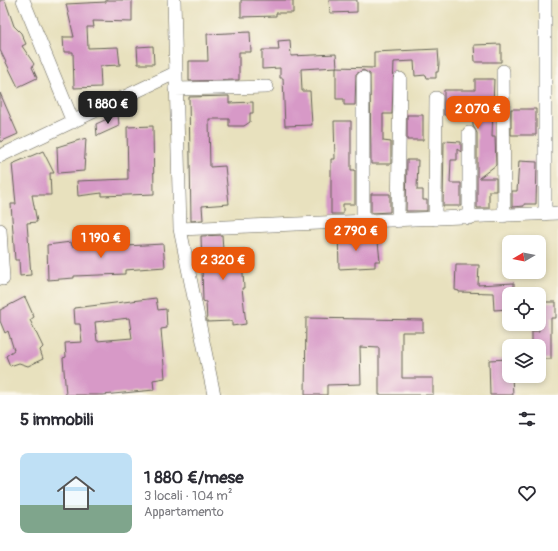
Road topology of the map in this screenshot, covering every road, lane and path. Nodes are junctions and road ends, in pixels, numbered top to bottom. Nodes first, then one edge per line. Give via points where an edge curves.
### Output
1 (23, 0) edge
2 (174, 0) edge
3 (545, 0) edge
4 (503, 71) dead end
5 (175, 73) junction
6 (363, 78) dead end
7 (400, 79) dead end
8 (267, 86) dead end
9 (175, 89) junction
10 (436, 98) dead end
11 (73, 122) junction
12 (469, 133) dead end
13 (0, 156) edge
14 (558, 213) edge
15 (544, 214) junction
16 (504, 216) junction
17 (469, 218) junction
18 (435, 219) junction
19 (398, 221) junction
20 (364, 223) junction
21 (0, 230) edge
22 (180, 230) junction
23 (3, 280) dead end
24 (214, 395) edge

1 - 11 street
2 - 5 street
3 - 15 street
4 - 16 street
5 - 9 street
5 - 11 street
6 - 20 street
7 - 19 street
8 - 9 street
9 - 22 street
10 - 18 street
11 - 13 street
12 - 17 street
14 - 15 street
15 - 16 street
16 - 17 street
17 - 18 street
18 - 19 street
19 - 20 street
20 - 22 street via 250,225
21 - 23 street
22 - 24 street

